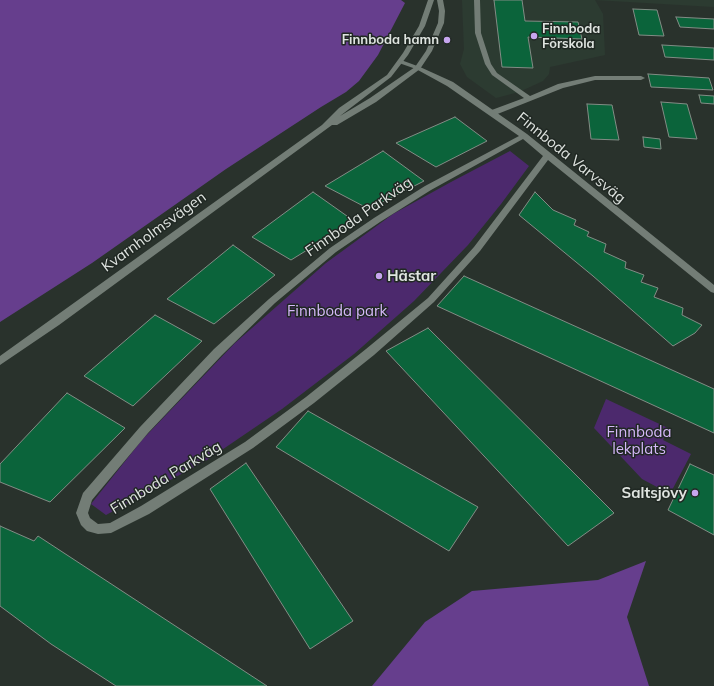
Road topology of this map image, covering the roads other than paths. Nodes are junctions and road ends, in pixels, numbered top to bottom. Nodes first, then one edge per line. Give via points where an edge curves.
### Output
1 (431, 0) edge
2 (440, 0) edge
3 (477, 0) edge
4 (401, 62) junction
5 (418, 68) junction
6 (641, 78) dead end
7 (530, 99) junction
8 (492, 113) junction
9 (325, 127) junction
10 (524, 136) junction
11 (547, 156) junction
12 (714, 290) edge
13 (0, 361) edge

1 - 4 street, Kvarnholmsvägen via 422,26
2 - 5 street, Kvarnholmsvägen via 441,23 430,51
3 - 7 street via 478,34 488,64 494,74
4 - 5 street, Finnboda Varvsväg
4 - 9 street, Kvarnholmsvägen via 384,80 342,110
5 - 8 street, Finnboda Varvsväg via 450,84
5 - 9 street, Kvarnholmsvägen via 350,115
6 - 7 street via 595,78 560,86
7 - 8 street
8 - 10 street, Finnboda Varvsväg
9 - 13 street, Kvarnholmsvägen
10 - 11 street, Finnboda Varvsväg
10 - 11 street, Finnboda Parkväg via 428,188 377,220 333,250 272,301 218,352 110,469 87,497 82,513 85,521 98,529 111,528 145,510 249,445 310,400 431,300 477,249
11 - 12 street, Finnboda Varvsväg

